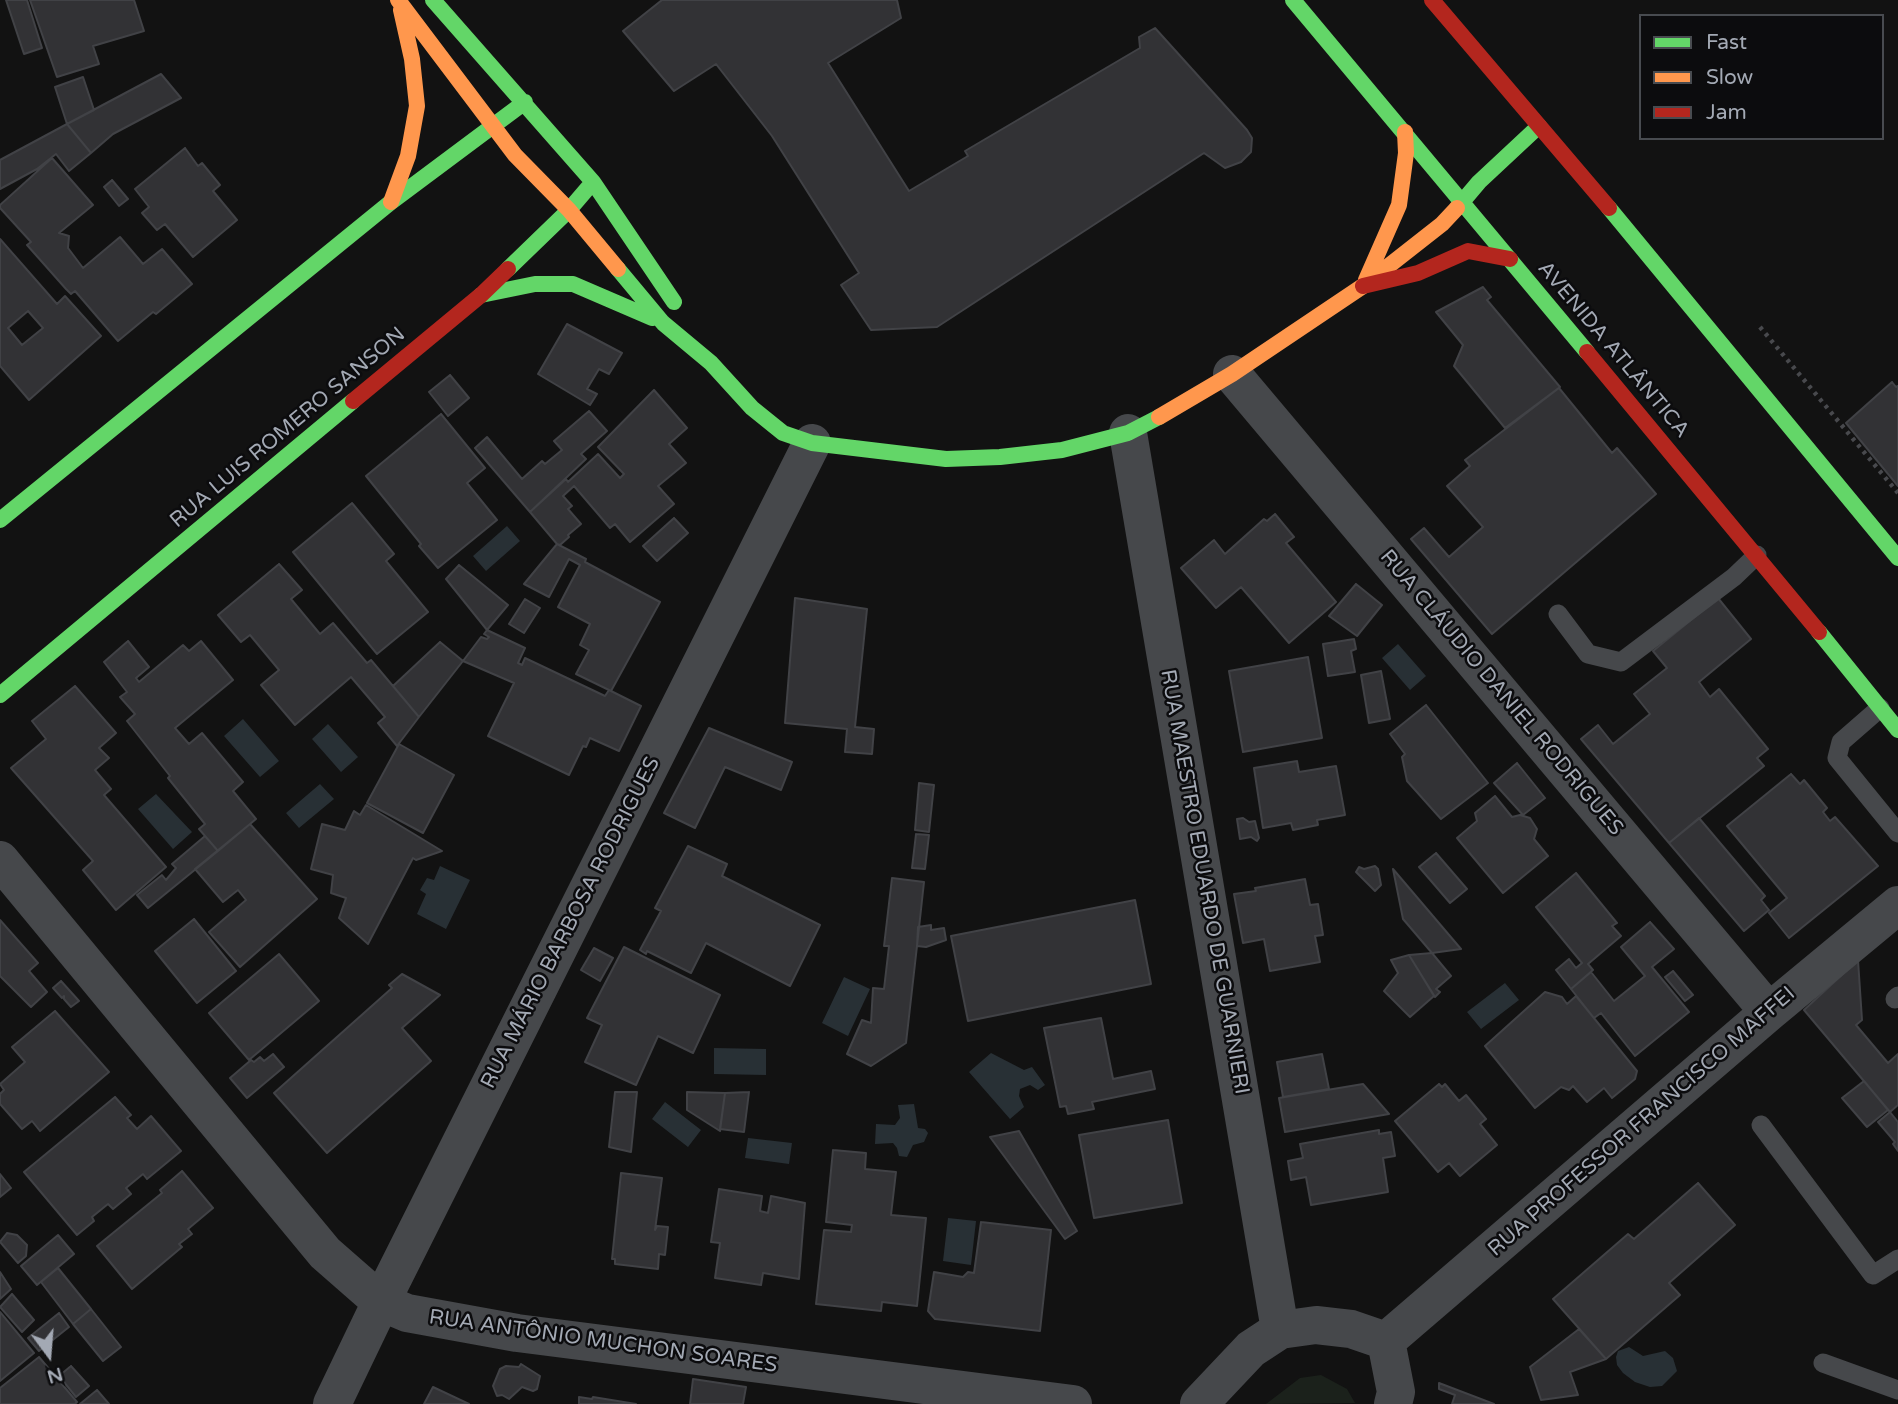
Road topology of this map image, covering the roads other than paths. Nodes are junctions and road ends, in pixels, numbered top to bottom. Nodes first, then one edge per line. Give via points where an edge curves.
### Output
1 (433, 0) edge
2 (1293, 0) edge
3 (1432, 0) edge
4 (398, 1) edge
5 (525, 102) junction
6 (494, 126) junction
7 (1539, 126) junction
8 (1405, 132) junction
9 (593, 182) junction
10 (391, 202) junction
11 (1460, 202) junction
12 (569, 210) junction
13 (1510, 259) junction
14 (1363, 286) junction
15 (481, 295) junction
16 (663, 323) junction
17 (711, 363) junction
18 (1232, 374) junction
19 (1128, 433) junction
20 (811, 443) junction
21 (0, 520) edge
22 (1757, 555) junction
23 (1898, 558) edge
24 (1558, 614) dead end
25 (0, 695) edge
26 (1880, 708) junction
27 (1898, 730) edge
28 (1898, 833) edge
29 (0, 860) edge
30 (1898, 905) edge
31 (1769, 1012) junction
32 (1761, 1125) dead end
33 (1898, 1259) edge
34 (381, 1302) junction
35 (1280, 1330) junction
36 (1387, 1341) junction
37 (1823, 1363) dead end
38 (1898, 1390) edge
39 (332, 1404) edge
40 (1073, 1404) edge
41 (1199, 1404) edge
42 (1393, 1404) edge

1 - 5 main road
2 - 8 main road, AVENIDA ATLÂNTICA
3 - 7 main road
4 - 6 main road
4 - 10 main road via 417,106 408,156
5 - 6 main road
5 - 9 main road
6 - 10 main road
6 - 12 main road via 515,155
7 - 11 main road
7 - 23 main road
8 - 11 main road, AVENIDA ATLÂNTICA
8 - 14 main road via 1399,205
9 - 12 main road, RUA LUIS ROMERO SANSON
9 - 17 main road
10 - 21 main road
11 - 13 main road, AVENIDA ATLÂNTICA
11 - 14 main road via 1442,224
12 - 15 main road, RUA LUIS ROMERO SANSON
12 - 16 main road
13 - 14 main road via 1468,251 1418,273
13 - 22 main road, AVENIDA ATLÂNTICA
14 - 18 main road
15 - 16 main road via 535,284 573,284
15 - 25 main road, RUA LUIS ROMERO SANSON
16 - 17 main road
17 - 20 main road via 752,408 783,433
18 - 19 main road
18 - 31 street, RUA CLÁUDIO DANIEL RODRIGUES
19 - 20 main road via 1062,450 946,459
19 - 35 street, RUA MAESTRO EDUARDO DE GUARNIERI
20 - 34 street, RUA MÁRIO BARBOSA RODRIGUES
22 - 24 lane via 1734,578 1621,662 1588,654
22 - 26 main road, AVENIDA ATLÂNTICA
26 - 27 main road, AVENIDA ATLÂNTICA
26 - 28 lane via 1841,742 1837,758
29 - 34 street, RUA ANTÔNIO MUCHON SOARES via 326,1252
30 - 31 street, RUA PROFESSOR FRANCISCO MAFFEI
31 - 36 street, RUA PROFESSOR FRANCISCO MAFFEI
32 - 33 lane via 1873,1275
34 - 39 street, RUA MÁRIO BARBOSA RODRIGUES
34 - 40 street, RUA ANTÔNIO MUCHON SOARES via 407,1313 517,1333
35 - 36 street via 1315,1325 1351,1329
35 - 41 street via 1251,1349
36 - 42 street
37 - 38 lane

